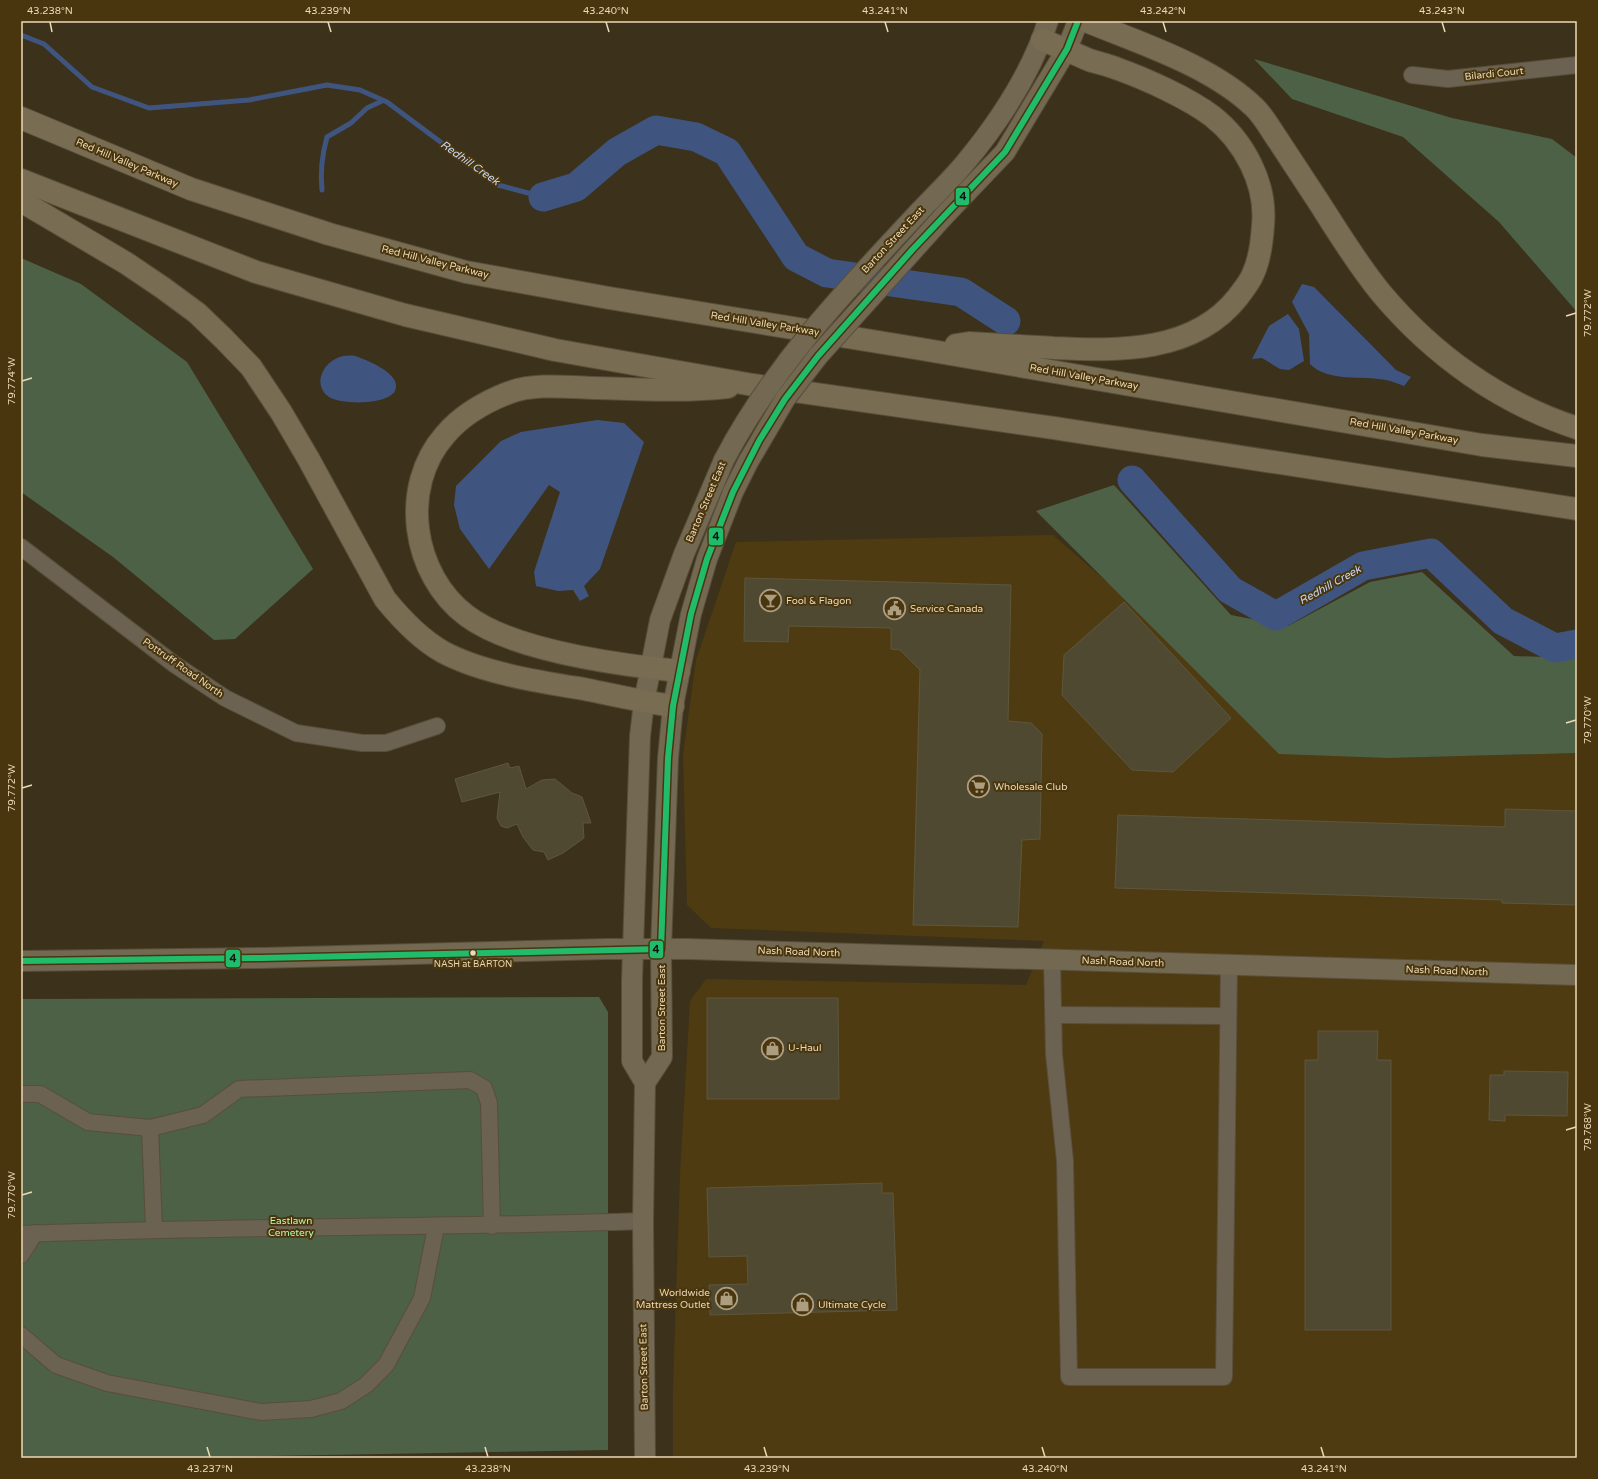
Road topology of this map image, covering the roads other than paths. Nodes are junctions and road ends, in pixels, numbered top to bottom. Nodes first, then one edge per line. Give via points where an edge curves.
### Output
1 (1078, 21) edge
2 (1086, 21) edge
3 (1045, 30) edge
4 (1067, 50) junction
5 (1577, 65) edge
6 (1412, 75) dead end
7 (21, 118) edge
8 (21, 180) edge
9 (21, 201) edge
10 (921, 349) junction
11 (753, 385) junction
12 (1577, 428) edge
13 (1577, 456) edge
14 (1577, 509) edge
15 (21, 547) edge
16 (650, 668) junction
17 (679, 671) junction
18 (644, 702) junction
19 (673, 706) junction
20 (437, 726) dead end
21 (633, 949) junction
22 (661, 949) junction
23 (1052, 960) junction
24 (21, 961) edge
25 (1229, 965) junction
26 (1577, 975) edge
27 (1055, 1015) junction
28 (1227, 1016) junction
29 (645, 1083) junction
30 (21, 1094) edge
31 (150, 1128) junction
32 (643, 1221) junction
33 (436, 1226) junction
34 (492, 1226) junction
35 (154, 1229) junction
36 (28, 1234) edge
37 (21, 1255) edge
38 (21, 1335) edge
39 (645, 1458) edge

1 - 4 main road, Barton Street East
2 - 12 highway via 1206,72 1234,89 1256,110 1354,256 1411,327 1478,382 1524,406
3 - 4 highway
3 - 16 main road, Barton Street East, bridge via 1034,59 1006,106 965,163 829,309 782,367 734,440 670,591 660,620
4 - 10 highway via 1118,69 1194,105 1212,116 1234,138 1250,162 1261,191 1264,216 1262,239 1253,275 1234,302 1211,324 1180,338 1155,345 1131,349 1090,350 970,343
4 - 17 main road, Barton Street East, bridge via 1005,152 818,356 785,399 733,492 707,559 691,614
5 - 6 street, Bilardi Court via 1448,79
7 - 10 highway, Red Hill Valley Parkway via 191,189 329,234 466,272
8 - 11 highway via 256,272 405,315 555,350
9 - 18 highway via 163,288 197,313 252,367 308,458 385,600 421,638 444,652 473,664 517,677
10 - 13 highway, Red Hill Valley Parkway via 1482,445
11 - 14 highway via 1046,427
11 - 16 highway via 698,391 560,386 508,393 476,408 445,435 422,476 416,509 418,537 424,558 434,579 448,598 467,616 488,629 539,646
15 - 20 street, Pottruff Road North via 174,664 225,698 296,733 362,743 386,742
16 - 17 highway
16 - 18 main road, Barton Street East
17 - 19 main road, Barton Street East
18 - 19 highway
18 - 21 main road, Barton Street East via 640,736
19 - 22 main road, Barton Street East via 668,758
21 - 22 main road, Nash Road North
21 - 24 main road, Nash Road North
21 - 29 main road, Barton Street East via 632,1061
22 - 23 main road, Nash Road North
22 - 29 main road, Barton Street East via 662,1057
23 - 25 main road, Nash Road North
23 - 27 street
25 - 26 main road, Nash Road North
25 - 28 street
27 - 28 street
27 - 28 street via 1054,1054 1065,1161 1069,1377 1224,1377
29 - 32 main road, Barton Street East
30 - 31 street via 40,1094 88,1122
31 - 34 street via 203,1115 239,1089 470,1080 484,1088 489,1103
31 - 35 street
32 - 34 street
32 - 39 main road, Barton Street East
33 - 34 street
33 - 35 street
33 - 38 street via 422,1298 386,1365 366,1385 341,1401 311,1409 261,1412 107,1383 56,1365
35 - 36 street
36 - 37 street

